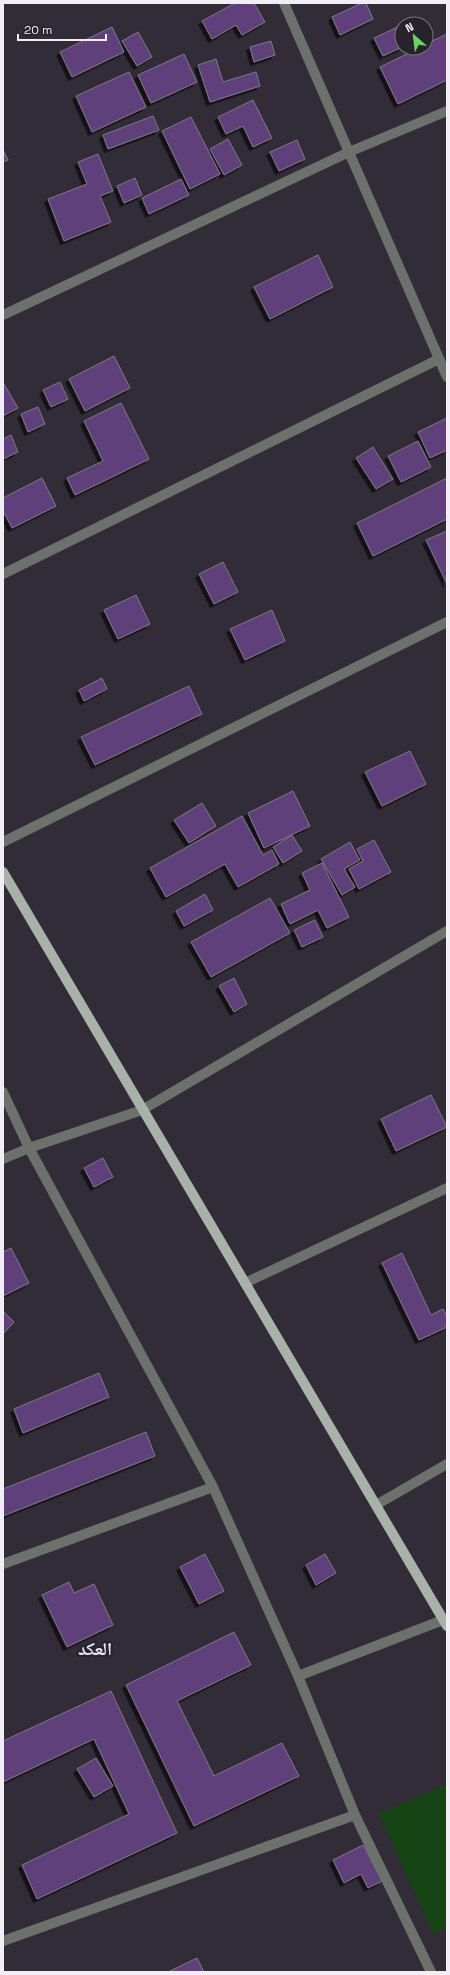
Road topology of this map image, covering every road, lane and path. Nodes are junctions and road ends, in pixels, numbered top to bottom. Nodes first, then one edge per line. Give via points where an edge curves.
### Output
1 (284, 3) edge
2 (447, 111) edge
3 (349, 152) junction
4 (3, 315) edge
5 (439, 359) junction
6 (447, 377) edge
7 (3, 574) edge
8 (447, 622) edge
9 (3, 842) edge
10 (3, 872) edge
11 (447, 931) edge
12 (3, 1092) edge
13 (142, 1110) junction
14 (29, 1148) junction
15 (3, 1159) edge
16 (447, 1188) edge
17 (245, 1283) junction
18 (447, 1464) edge
19 (213, 1487) junction
20 (376, 1505) junction
21 (3, 1564) edge
22 (445, 1623) edge
23 (298, 1676) junction
24 (355, 1816) junction
25 (3, 1941) edge
26 (431, 1972) edge

1 - 3 street
2 - 3 street
3 - 4 street
3 - 5 street
5 - 6 street
5 - 7 street
8 - 9 street
10 - 13 main road
11 - 13 street
12 - 14 street
13 - 14 street
13 - 17 main road
14 - 15 street
14 - 19 street
16 - 17 street
17 - 20 main road
18 - 20 street
19 - 21 street
19 - 23 street
20 - 22 main road
22 - 23 street
23 - 24 street
24 - 25 street
24 - 26 street

